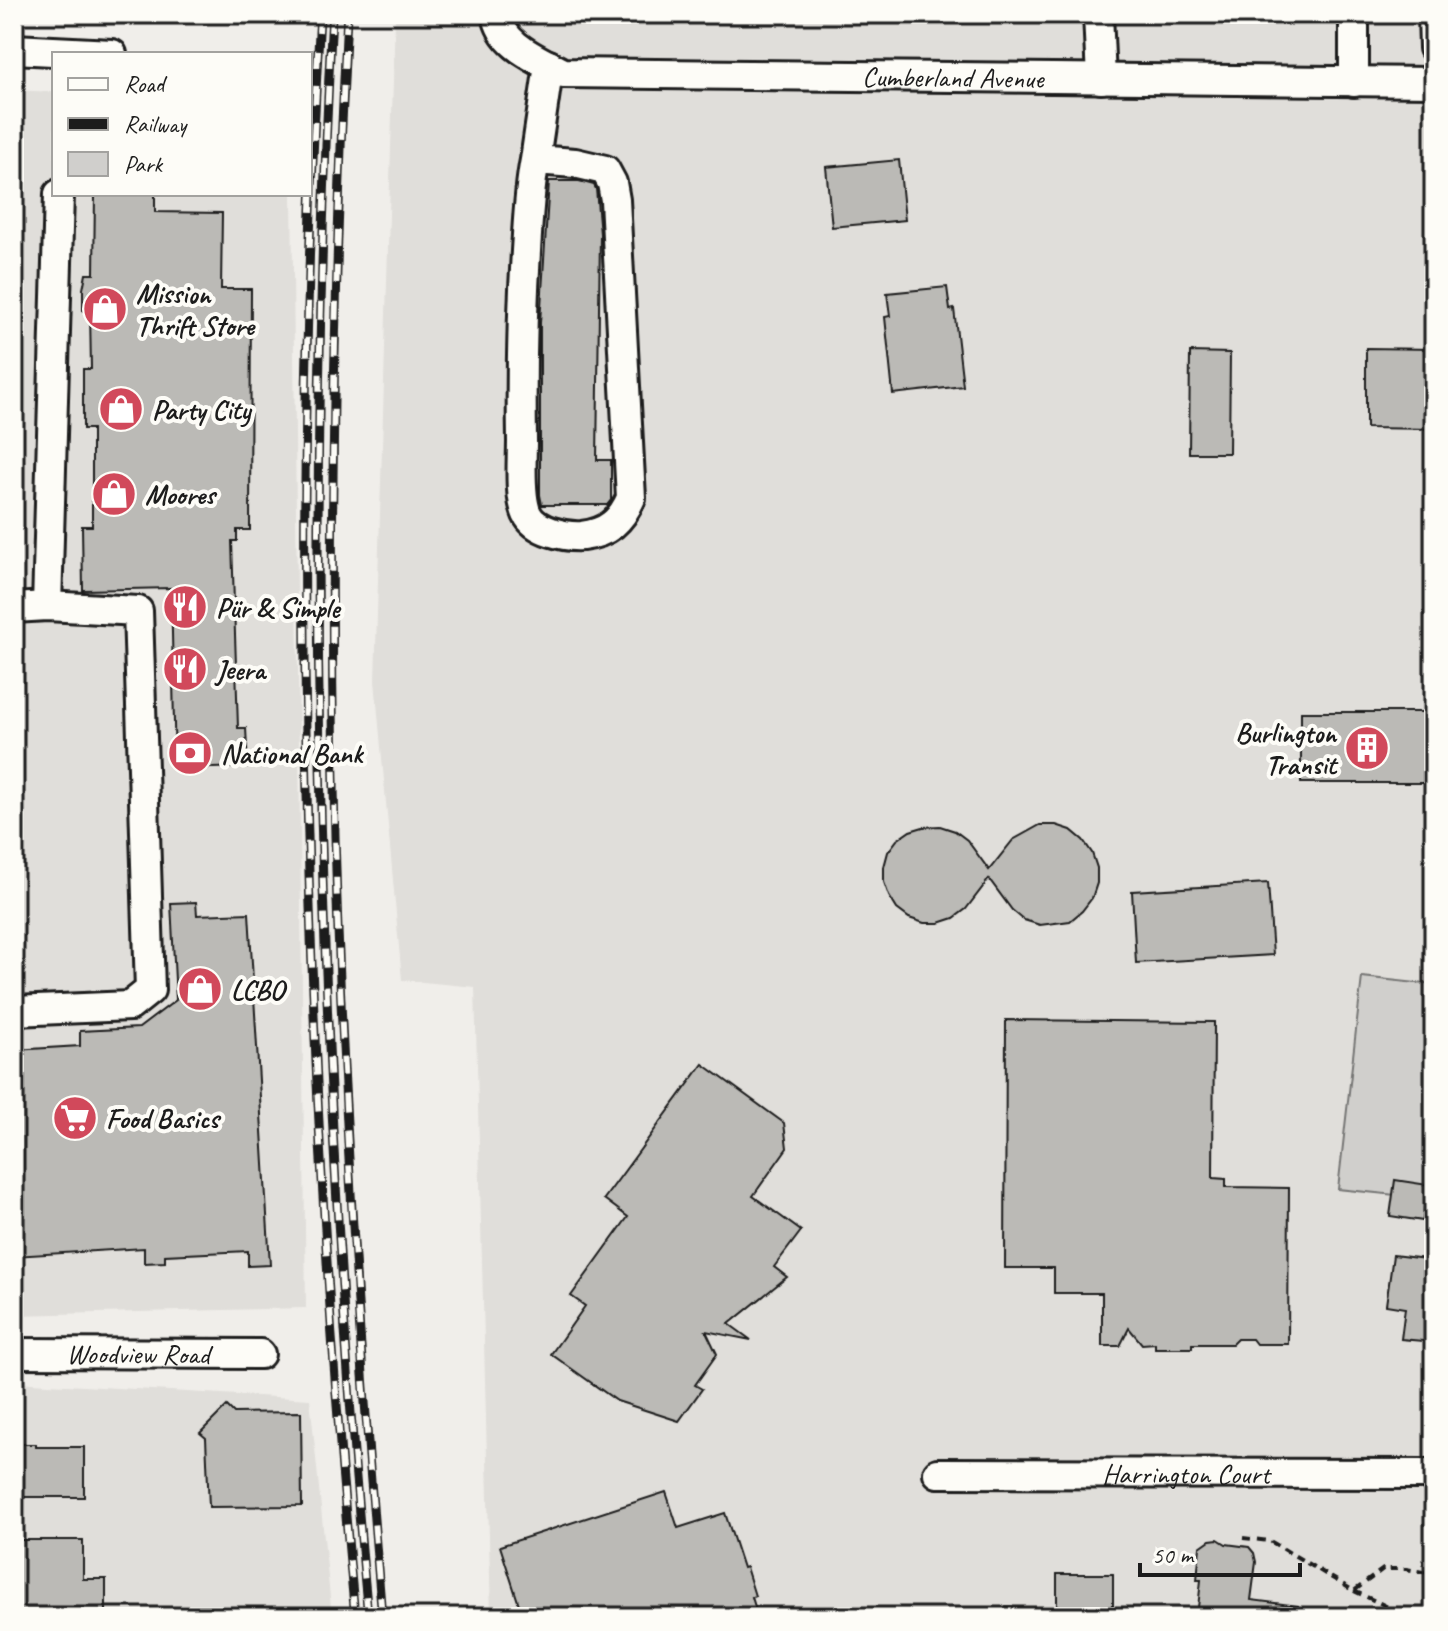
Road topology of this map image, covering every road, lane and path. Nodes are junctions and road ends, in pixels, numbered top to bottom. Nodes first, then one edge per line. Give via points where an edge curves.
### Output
1 (497, 14) edge
2 (1098, 14) edge
3 (1354, 14) edge
4 (1433, 14) edge
5 (1434, 48) edge
6 (14, 49) edge
7 (52, 52) edge
8 (549, 65) junction
9 (1101, 79) junction
10 (1354, 82) junction
11 (1434, 82) edge
12 (535, 160) junction
13 (59, 196) edge
14 (15, 606) edge
15 (47, 606) junction
16 (14, 1011) edge
17 (14, 1353) edge
18 (260, 1354) dead end
19 (938, 1473) dead end
20 (1434, 1474) edge
21 (1243, 1538) dead end
22 (1434, 1574) edge
23 (1354, 1591) junction
24 (1398, 1617) edge

1 - 8 street, Cumberland Avenue via 514,46
2 - 9 street
3 - 10 street
4 - 5 street
6 - 7 street
8 - 9 street, Cumberland Avenue via 563,73
8 - 12 street
9 - 10 street, Cumberland Avenue
10 - 11 street, Cumberland Avenue
12 - 12 street via 605,170 615,200 631,498 617,523 600,533 578,536 542,528 528,517 525,504 522,317
13 - 15 street
14 - 15 street
15 - 16 street via 138,611 150,990 130,1006
17 - 18 street, Woodview Road
19 - 20 street, Harrington Court
21 - 23 path via 1270,1541
22 - 23 path via 1383,1569
23 - 24 path

